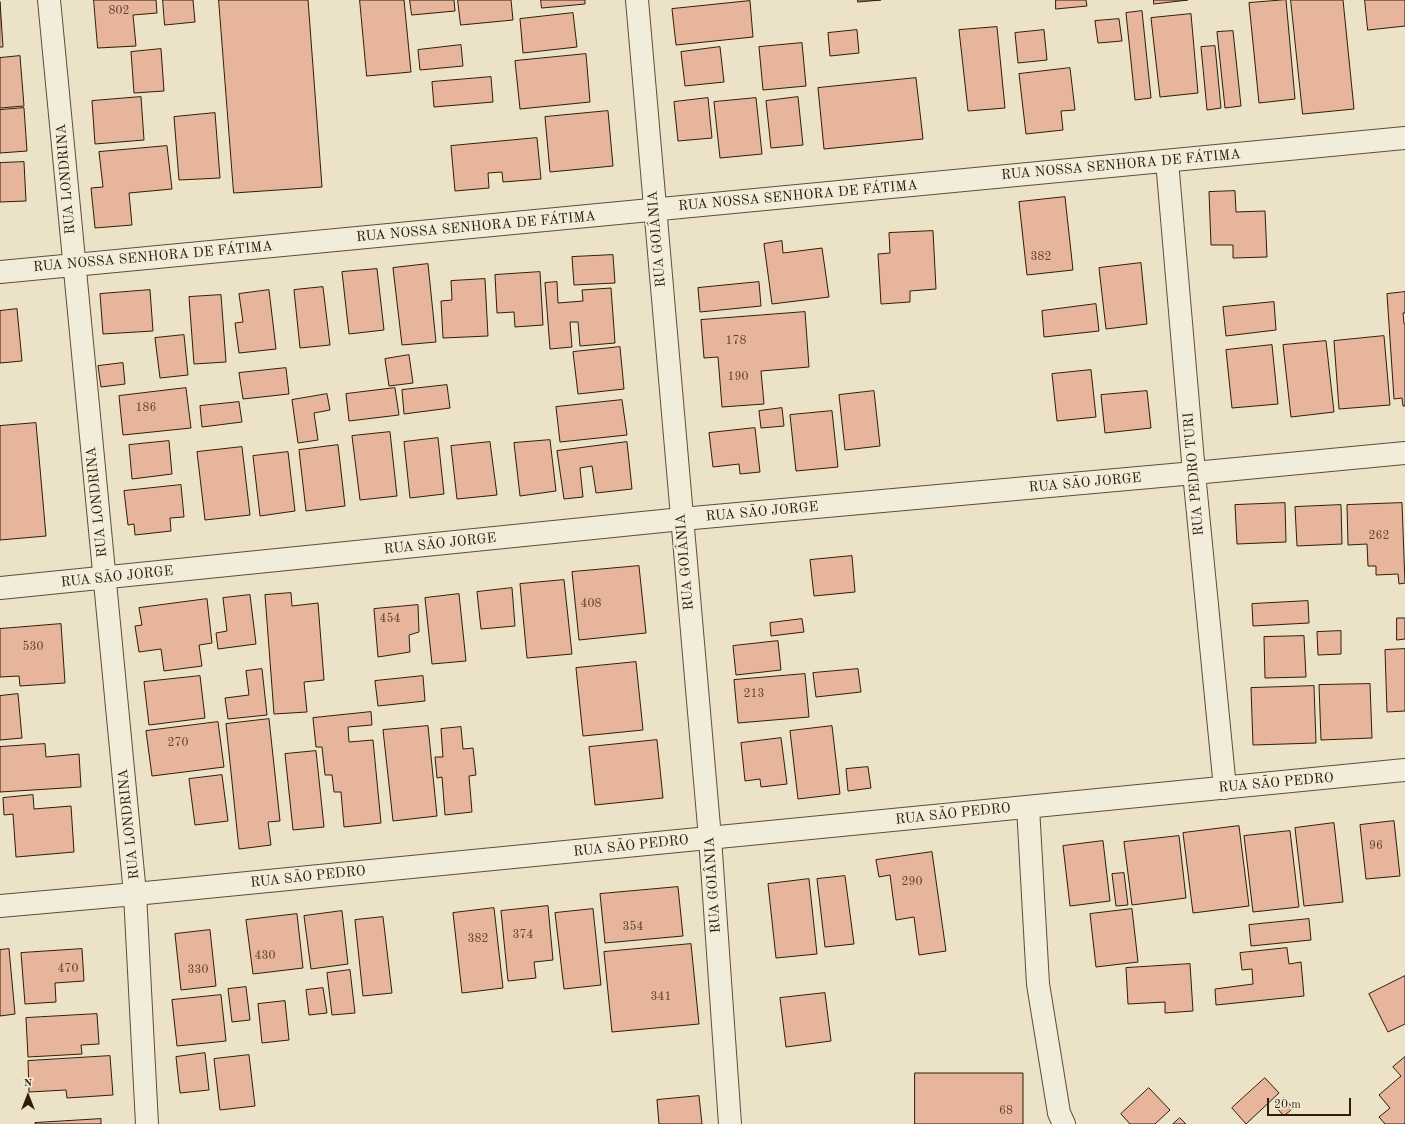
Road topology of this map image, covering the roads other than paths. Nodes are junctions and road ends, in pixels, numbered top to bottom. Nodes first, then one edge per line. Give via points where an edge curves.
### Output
1 (49, 0) edge
2 (636, 0) edge
3 (1405, 138) edge
4 (1167, 161) junction
5 (654, 210) junction
6 (74, 265) junction
7 (0, 272) edge
8 (1405, 453) edge
9 (1194, 473) junction
10 (682, 519) junction
11 (104, 579) junction
12 (0, 588) edge
13 (1405, 770) edge
14 (1225, 788) junction
15 (1028, 807) junction
16 (710, 838) junction
17 (135, 894) junction
18 (0, 906) edge
19 (147, 1124) edge
20 (730, 1124) edge
21 (1064, 1124) edge

1 - 6 street, RUA LONDRINA
2 - 5 street, RUA GOIÂNIA
3 - 4 street, RUA NOSSA SENHORA DE FÁTIMA
4 - 5 street, RUA NOSSA SENHORA DE FÁTIMA
4 - 9 street, RUA PEDRO TURI
5 - 6 street, RUA NOSSA SENHORA DE FÁTIMA
5 - 10 street, RUA GOIÂNIA
6 - 7 street, RUA NOSSA SENHORA DE FÁTIMA
6 - 11 street, RUA LONDRINA
8 - 9 street, RUA SÃO JORGE
9 - 10 street, RUA SÃO JORGE
9 - 14 street, RUA PEDRO TURI
10 - 11 street, RUA SÃO JORGE
10 - 16 street, RUA GOIÂNIA
11 - 12 street, RUA SÃO JORGE
11 - 17 street, RUA LONDRINA
13 - 14 street, RUA SÃO PEDRO
14 - 15 street, RUA SÃO PEDRO
15 - 16 street, RUA SÃO PEDRO
15 - 21 street via 1038,984 1059,1113
16 - 17 street, RUA SÃO PEDRO
16 - 20 street, RUA GOIÂNIA
17 - 18 street, RUA SÃO PEDRO
17 - 19 street, RUA LONDRINA

